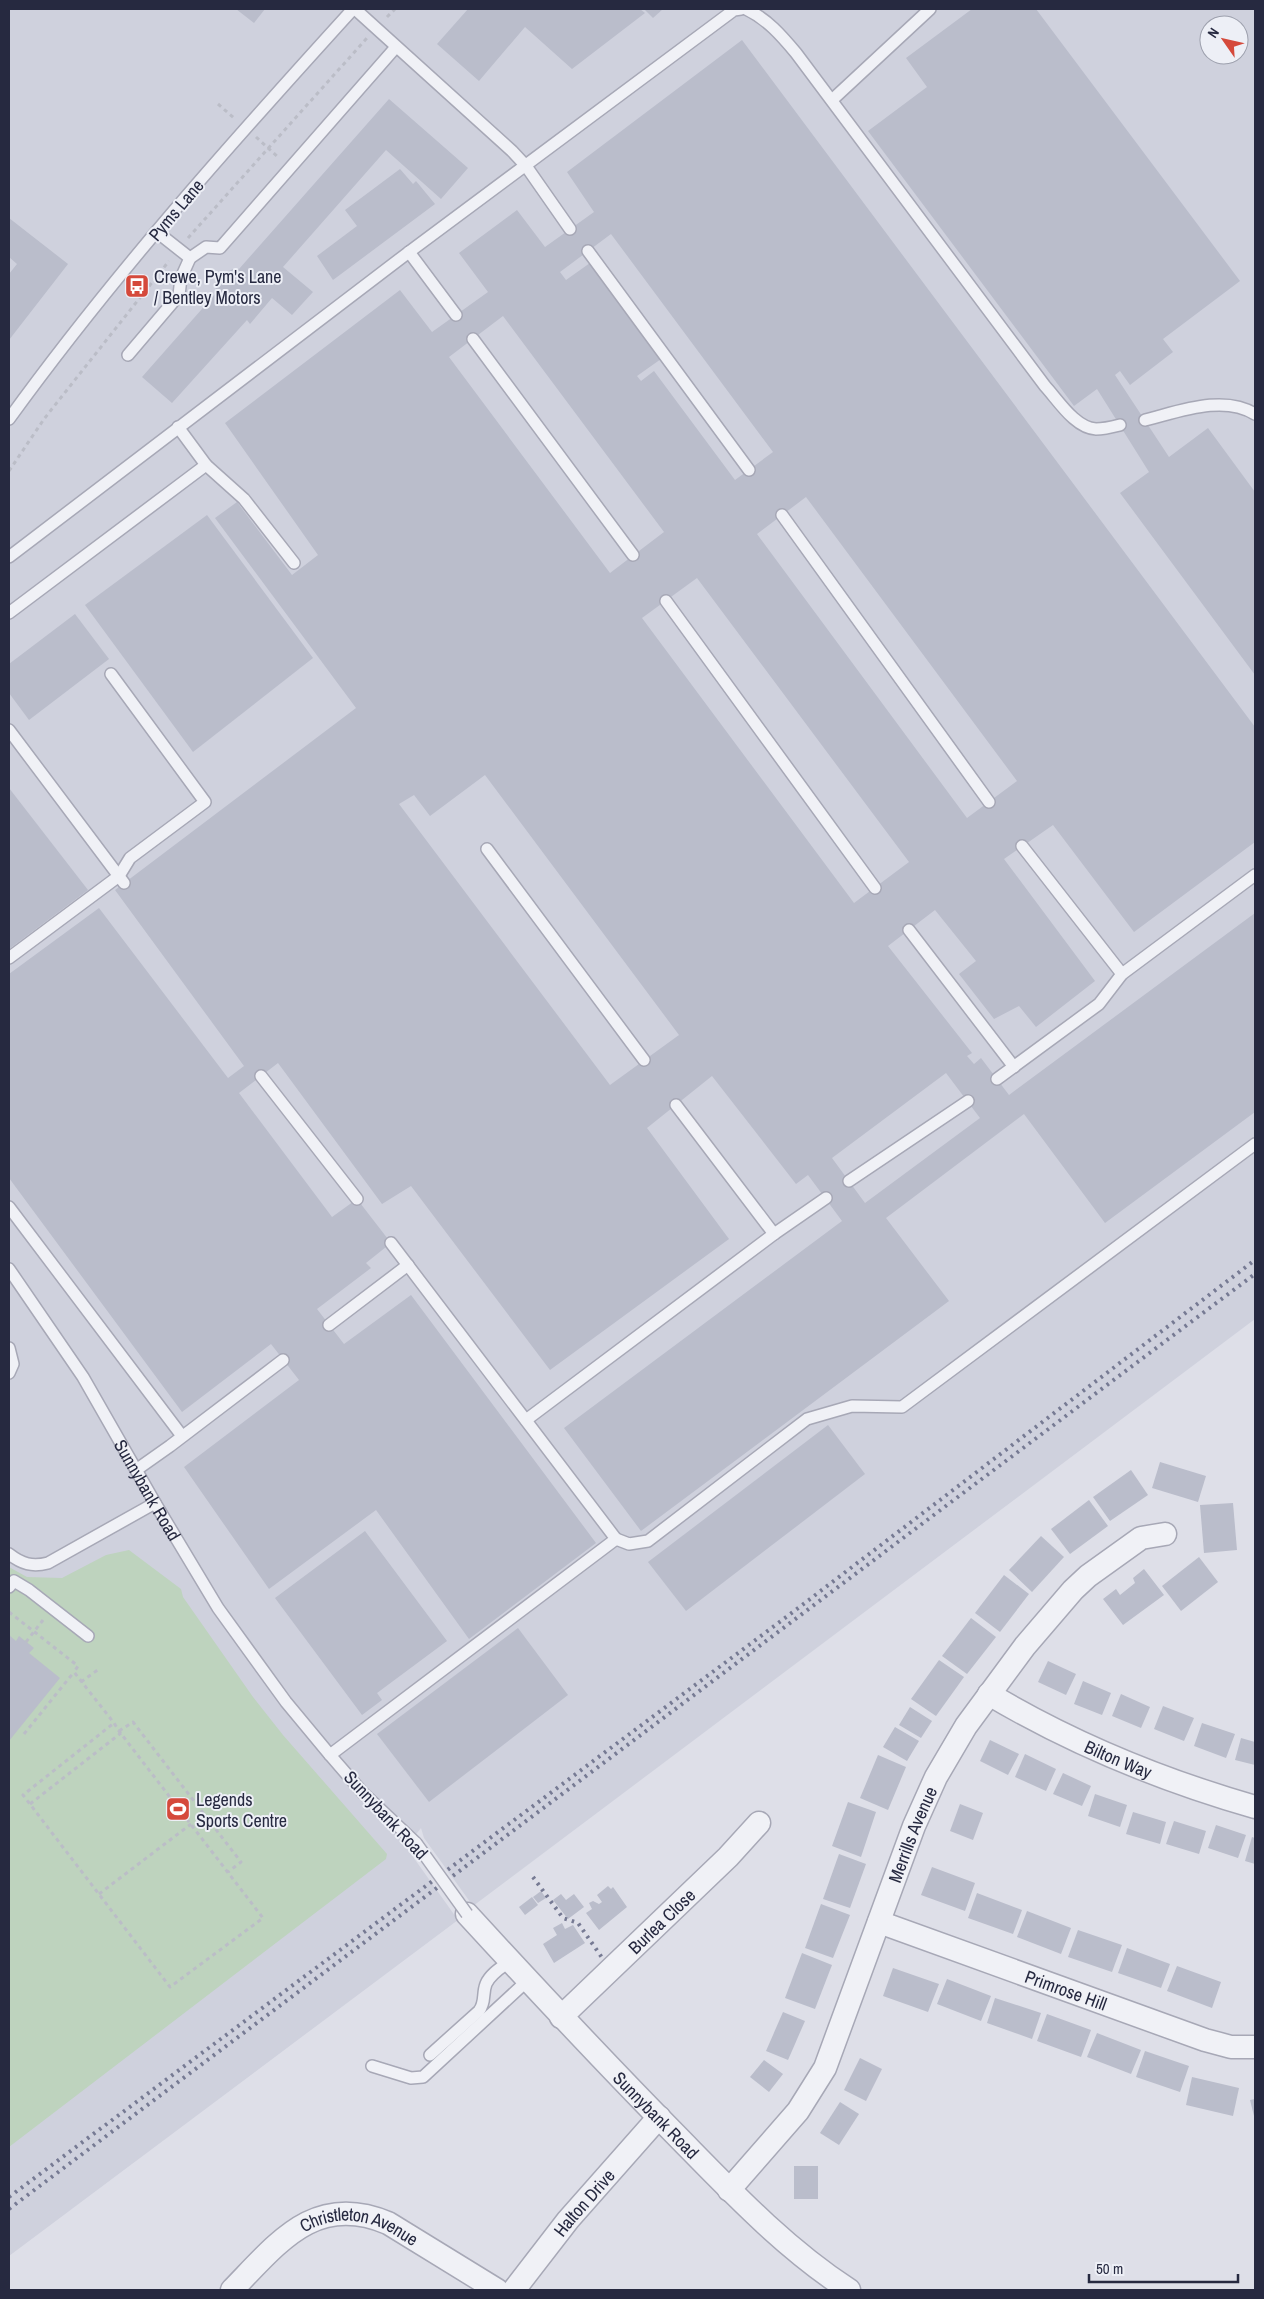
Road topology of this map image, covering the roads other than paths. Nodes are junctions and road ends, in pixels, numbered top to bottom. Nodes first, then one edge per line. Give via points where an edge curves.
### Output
1 (354, 9) edge
2 (741, 9) edge
3 (746, 9) edge
4 (930, 9) edge
5 (396, 47) junction
6 (832, 100) junction
7 (526, 166) junction
8 (570, 229) dead end
9 (157, 232) junction
10 (588, 251) dead end
11 (409, 252) junction
12 (190, 258) junction
13 (456, 315) dead end
14 (474, 339) dead end
15 (128, 355) dead end
16 (1253, 410) edge
17 (9, 418) edge
18 (1145, 420) dead end
19 (1120, 425) dead end
20 (178, 427) junction
21 (206, 465) junction
22 (749, 470) dead end
23 (782, 516) dead end
24 (633, 556) dead end
25 (9, 557) edge
26 (294, 564) dead end
27 (666, 601) dead end
28 (9, 614) edge
29 (111, 674) dead end
30 (9, 730) edge
31 (989, 802) dead end
32 (1022, 846) dead end
33 (487, 849) dead end
34 (1255, 875) edge
35 (122, 880) junction
36 (875, 888) dead end
37 (909, 930) dead end
38 (9, 958) edge
39 (1122, 974) junction
40 (644, 1060) dead end
41 (1014, 1067) junction
42 (261, 1076) dead end
43 (997, 1079) dead end
44 (968, 1101) dead end
45 (676, 1105) dead end
46 (1255, 1144) edge
47 (849, 1181) dead end
48 (826, 1198) dead end
49 (357, 1199) dead end
50 (9, 1207) edge
51 (774, 1234) junction
52 (391, 1243) dead end
53 (408, 1265) junction
54 (9, 1269) edge
55 (329, 1325) dead end
56 (9, 1348) edge
57 (283, 1360) dead end
58 (9, 1373) edge
59 (526, 1420) junction
60 (182, 1436) junction
61 (136, 1470) junction
62 (155, 1504) junction
63 (1165, 1534) dead end
64 (616, 1540) junction
65 (9, 1554) edge
66 (9, 1587) edge
67 (88, 1636) dead end
68 (989, 1694) junction
69 (330, 1755) junction
70 (1255, 1807) edge
71 (758, 1823) dead end
72 (467, 1914) joint
73 (879, 1922) junction
74 (510, 1961) junction
75 (528, 1980) junction
76 (561, 2017) junction
77 (1255, 2047) edge
78 (430, 2055) dead end
79 (372, 2066) dead end
80 (659, 2118) junction
81 (729, 2190) junction
82 (232, 2290) edge
83 (497, 2290) edge
84 (514, 2290) edge
85 (849, 2290) edge

1 - 5 lane
1 - 9 lane, Pyms Lane
2 - 7 lane via 734,10
3 - 6 lane via 759,15 779,32
4 - 6 lane
5 - 7 lane
5 - 12 lane via 220,248 206,247
6 - 19 lane via 1045,386 1087,428
7 - 8 lane
7 - 11 lane
9 - 12 lane
9 - 17 lane, Pyms Lane
10 - 22 lane
11 - 13 lane
11 - 20 lane
12 - 15 lane via 181,278 179,294
14 - 24 lane
16 - 18 lane via 1229,405 1205,406
20 - 21 lane
20 - 25 lane
21 - 26 lane via 244,499
21 - 28 lane
23 - 31 lane
27 - 36 lane
29 - 35 lane via 205,802 130,858
30 - 35 lane
32 - 39 lane
33 - 40 lane
34 - 39 lane
35 - 38 lane
37 - 41 lane
39 - 41 lane via 1099,1004
41 - 43 lane
42 - 49 lane
44 - 47 lane
45 - 51 lane
46 - 64 lane via 902,1407 852,1406 807,1419 648,1541 629,1544
48 - 51 lane
50 - 60 lane
51 - 59 lane
52 - 53 lane
53 - 55 lane
53 - 59 lane
54 - 61 lane, Sunnybank Road via 83,1377
56 - 58 lane via 14,1364
57 - 60 lane
59 - 64 lane
60 - 61 lane
61 - 62 lane, Sunnybank Road
62 - 65 lane via 48,1563 26,1564
62 - 69 lane, Sunnybank Road via 218,1608 286,1702
63 - 68 street, Merrills Avenue via 1142,1538 1072,1590
64 - 69 lane
66 - 67 lane via 14,1581 30,1590
68 - 70 street, Bilton Way via 1050,1729 1137,1768
68 - 73 street, Merrills Avenue via 936,1777 895,1873
69 - 72 lane, Sunnybank Road, bridge via 363,1793 416,1843
71 - 76 street, Burlea Close
72 - 74 street, Sunnybank Road
73 - 77 street, Primrose Hill via 1205,2040 1231,2047
73 - 81 street, Merrills Avenue via 816,2085 798,2111
74 - 75 street, Sunnybank Road
74 - 78 lane via 488,1979 479,2011
75 - 76 street, Sunnybank Road
75 - 79 lane via 423,2077 411,2078
76 - 80 street, Sunnybank Road
80 - 81 street, Sunnybank Road
80 - 84 street, Halton Drive via 587,2198
81 - 85 street, Sunnybank Road via 783,2241
82 - 83 street, Christleton Avenue via 305,2222 344,2213 373,2217 388,2223

